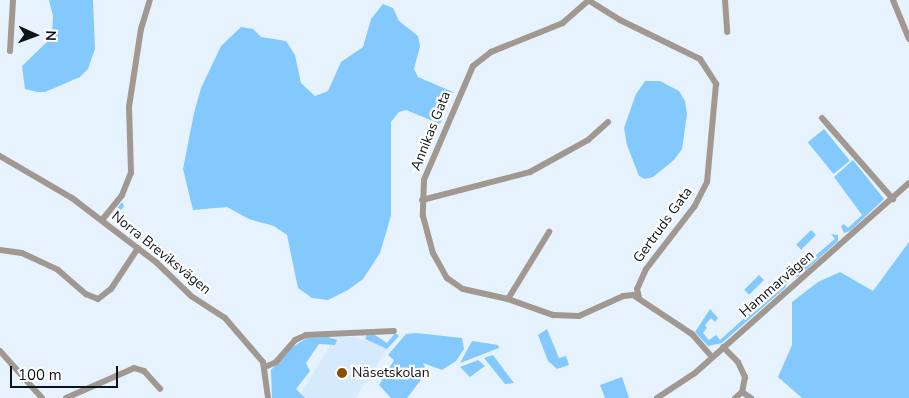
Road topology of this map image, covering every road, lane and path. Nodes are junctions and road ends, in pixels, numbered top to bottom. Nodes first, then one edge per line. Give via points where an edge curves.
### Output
1 (13, 0) edge
2 (150, 0) edge
3 (589, 0) edge
4 (725, 0) edge
5 (893, 0) edge
6 (727, 32) dead end
7 (909, 39) edge
8 (10, 51) dead end
9 (822, 118) dead end
10 (608, 122) dead end
11 (0, 156) edge
12 (909, 183) edge
13 (893, 199) junction
14 (422, 200) junction
15 (102, 220) junction
16 (550, 232) dead end
17 (138, 248) junction
18 (0, 250) edge
19 (639, 298) junction
20 (508, 299) junction
21 (394, 331) dead end
22 (723, 347) junction
23 (0, 351) edge
24 (712, 357) junction
25 (265, 367) junction
26 (160, 389) dead end
27 (742, 392) junction
28 (42, 398) edge
29 (66, 398) edge
30 (268, 398) edge
31 (657, 398) edge
32 (735, 398) edge
33 (750, 398) edge

1 - 8 street
2 - 15 street via 141,29 129,107 131,172 122,195
3 - 14 street, Annikas Gata via 563,23 491,52 473,66 428,170
3 - 19 street, Gertruds Gata via 620,20 700,59 716,84 706,182 694,206 646,269 637,289
4 - 6 street
5 - 7 street
9 - 13 street
10 - 14 street via 588,140 530,172
11 - 15 street, Norra Breviksvägen via 72,198
12 - 13 street, Hammarvägen
13 - 22 street, Hammarvägen
14 - 20 street, Annikas Gata via 433,254 447,278 474,294
15 - 17 street, Norra Breviksvägen
16 - 20 street
17 - 18 street via 111,289 98,299 86,294 58,270 22,253
17 - 25 street, Norra Breviksvägen via 191,296 236,328
19 - 20 street, Annikas Gata via 623,296 571,318
19 - 24 street via 692,334
21 - 25 street via 306,335 295,340 276,362
22 - 24 street, Hammarvägen
22 - 27 street via 743,369
23 - 28 street
24 - 31 street, Hammarvägen
25 - 30 street
26 - 29 street via 144,371 134,368
27 - 32 street
27 - 33 street

